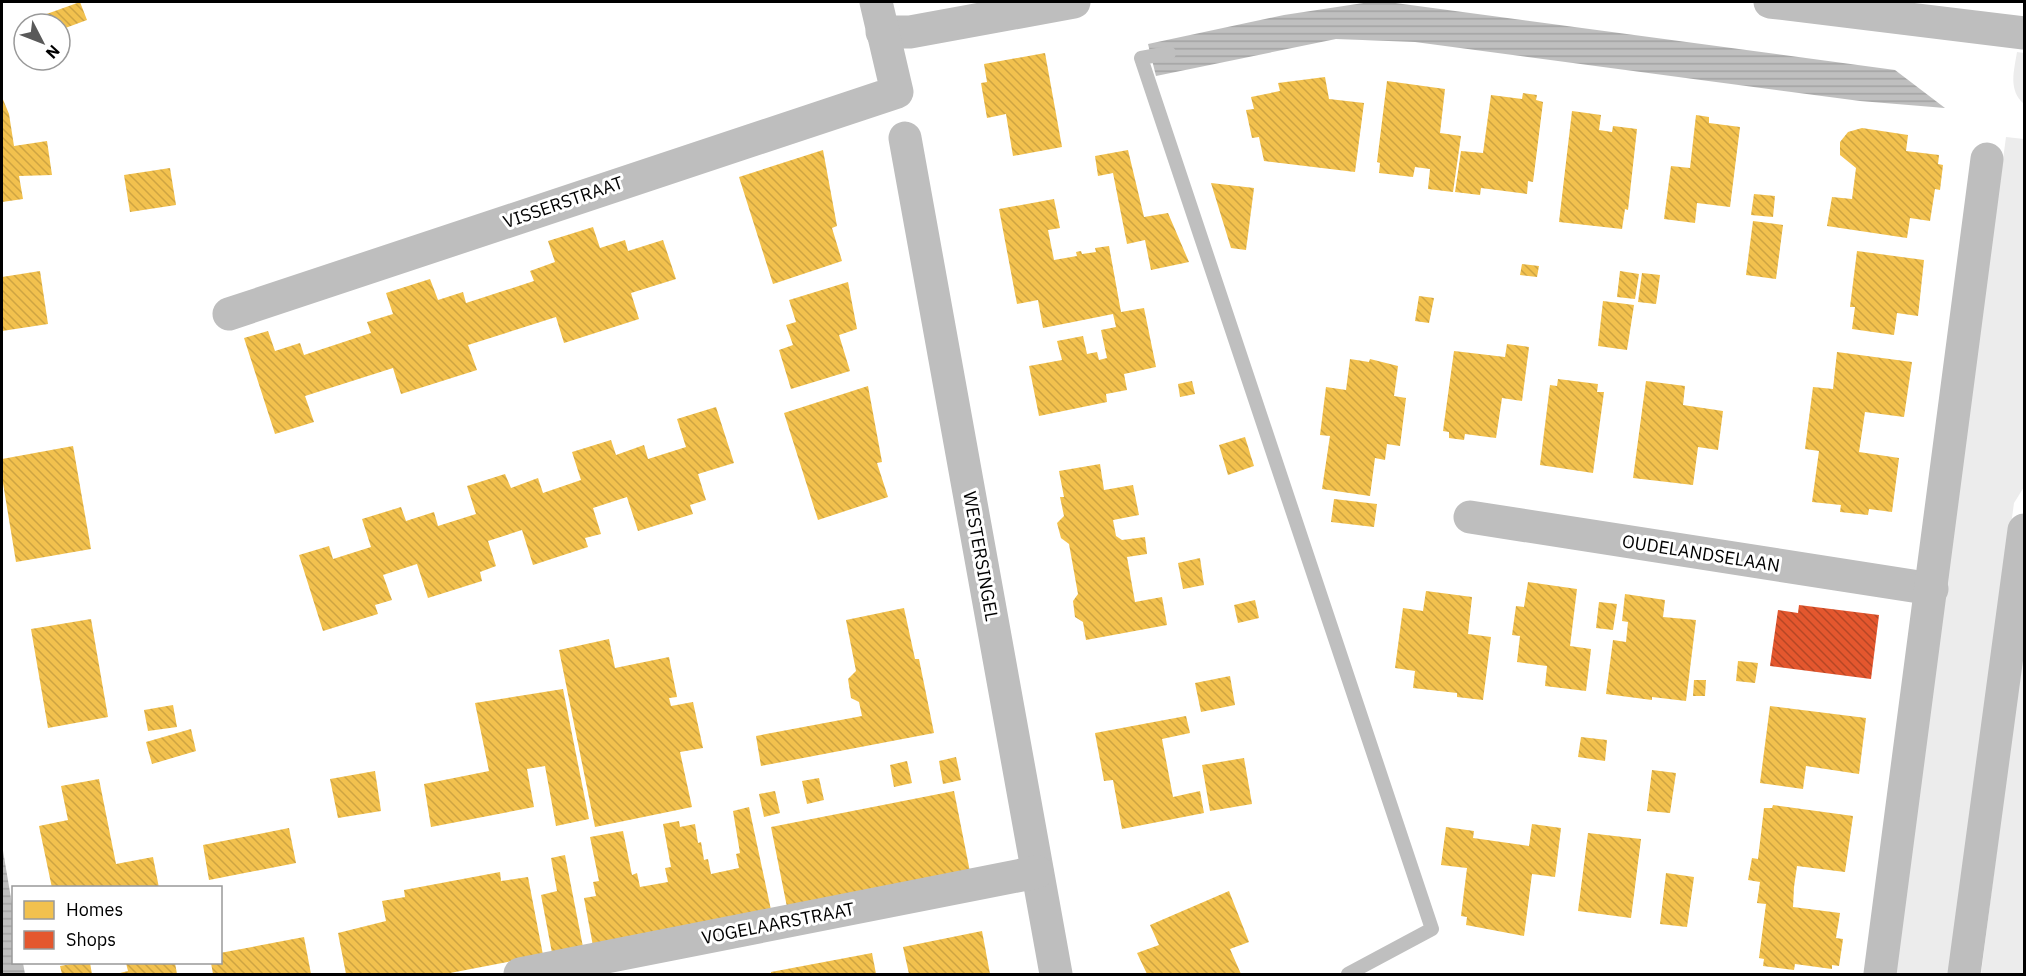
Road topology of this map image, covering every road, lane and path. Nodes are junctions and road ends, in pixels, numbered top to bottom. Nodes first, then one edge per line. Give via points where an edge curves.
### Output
1 (1074, 2) edge
2 (1770, 2) edge
3 (879, 17) edge
4 (2025, 33) edge
5 (905, 138) dead end
6 (1987, 159) dead end
7 (230, 314) dead end
8 (1470, 517) dead end
9 (2025, 530) edge
10 (1932, 589) junction
11 (1037, 872) junction
12 (520, 975) edge
13 (1056, 975) edge
14 (1880, 975) edge
15 (1964, 975) edge

1 - 3 street via 910,32
2 - 4 street
3 - 7 street, VISSERSTRAAT via 897,92
5 - 11 street, WESTERSINGEL
6 - 10 street
8 - 10 street, OUDELANDSELAAN
9 - 15 street
10 - 14 street
11 - 12 street, VOGELAARSTRAAT
11 - 13 street, WESTERSINGEL

